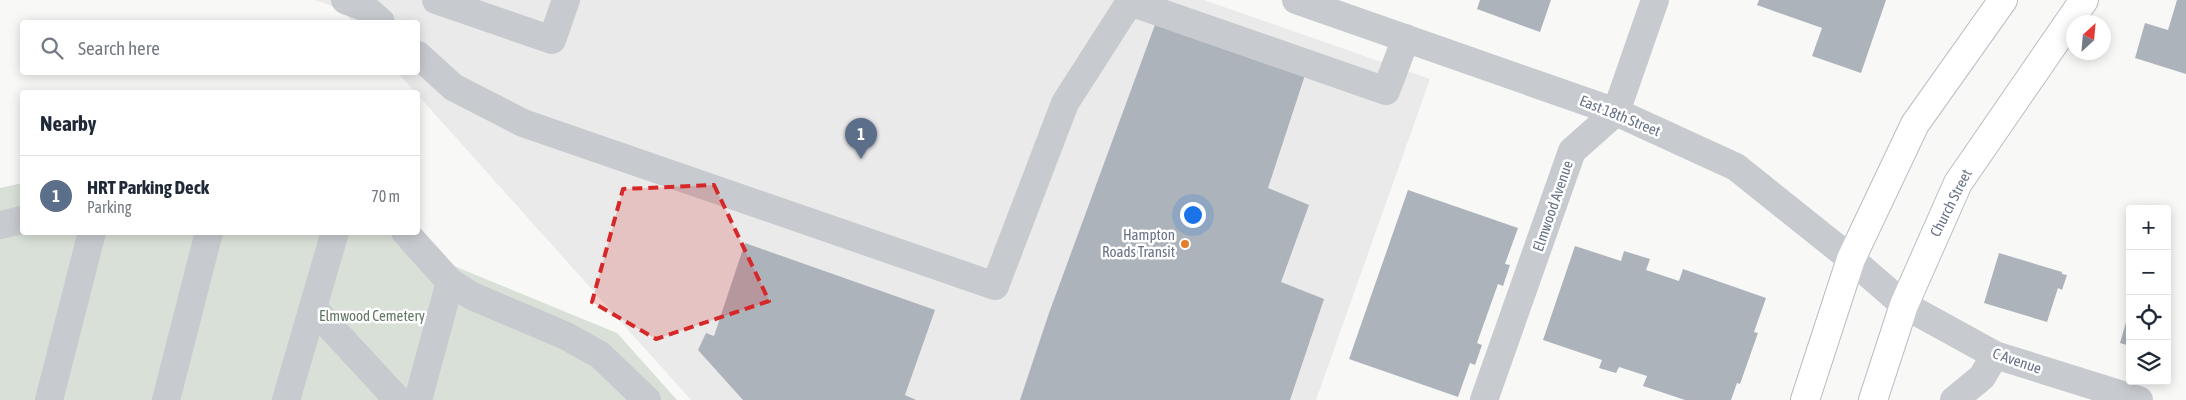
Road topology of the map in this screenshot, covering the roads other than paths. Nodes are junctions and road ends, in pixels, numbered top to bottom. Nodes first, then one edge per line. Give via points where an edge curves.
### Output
1 (345, 0) edge
2 (436, 0) edge
3 (566, 0) edge
4 (1296, 0) edge
5 (1655, 0) edge
6 (2002, 0) edge
7 (2084, 0) edge
8 (1130, 1) edge
9 (379, 20) edge
10 (1406, 38) junction
11 (420, 57) edge
12 (1616, 112) junction
13 (20, 220) edge
14 (0, 225) edge
15 (91, 235) edge
16 (208, 235) edge
17 (334, 235) edge
18 (407, 235) edge
19 (1851, 260) junction
20 (450, 282) junction
21 (1904, 305) junction
22 (313, 308) junction
23 (1995, 356) junction
24 (49, 400) edge
25 (166, 400) edge
26 (286, 400) edge
27 (398, 400) edge
28 (418, 400) edge
29 (647, 400) edge
30 (1484, 400) edge
31 (1805, 400) edge
32 (1873, 400) edge
33 (1954, 400) edge
34 (2139, 400) edge

1 - 9 street via 364,7
2 - 3 street via 552,40
4 - 10 street, East 18th Street
5 - 12 street, Elmwood Avenue
6 - 19 main road via 1916,124
7 - 21 main road, Church Street via 1958,183
8 - 10 street via 1386,91
8 - 11 street via 1065,103 995,286 523,123 453,87
10 - 12 street, East 18th Street
12 - 19 street, East 18th Street via 1736,167
12 - 30 street, Elmwood Avenue via 1572,151
13 - 14 street
15 - 24 street
16 - 25 street
17 - 22 street
18 - 20 street
19 - 21 street, East 18th Street
19 - 31 main road
20 - 28 street
20 - 29 street via 472,296 566,336 600,355
21 - 23 street, C Avenue
21 - 32 main road, Church Street
22 - 26 street
22 - 27 street
23 - 33 street via 1982,376
23 - 34 street, C Avenue

